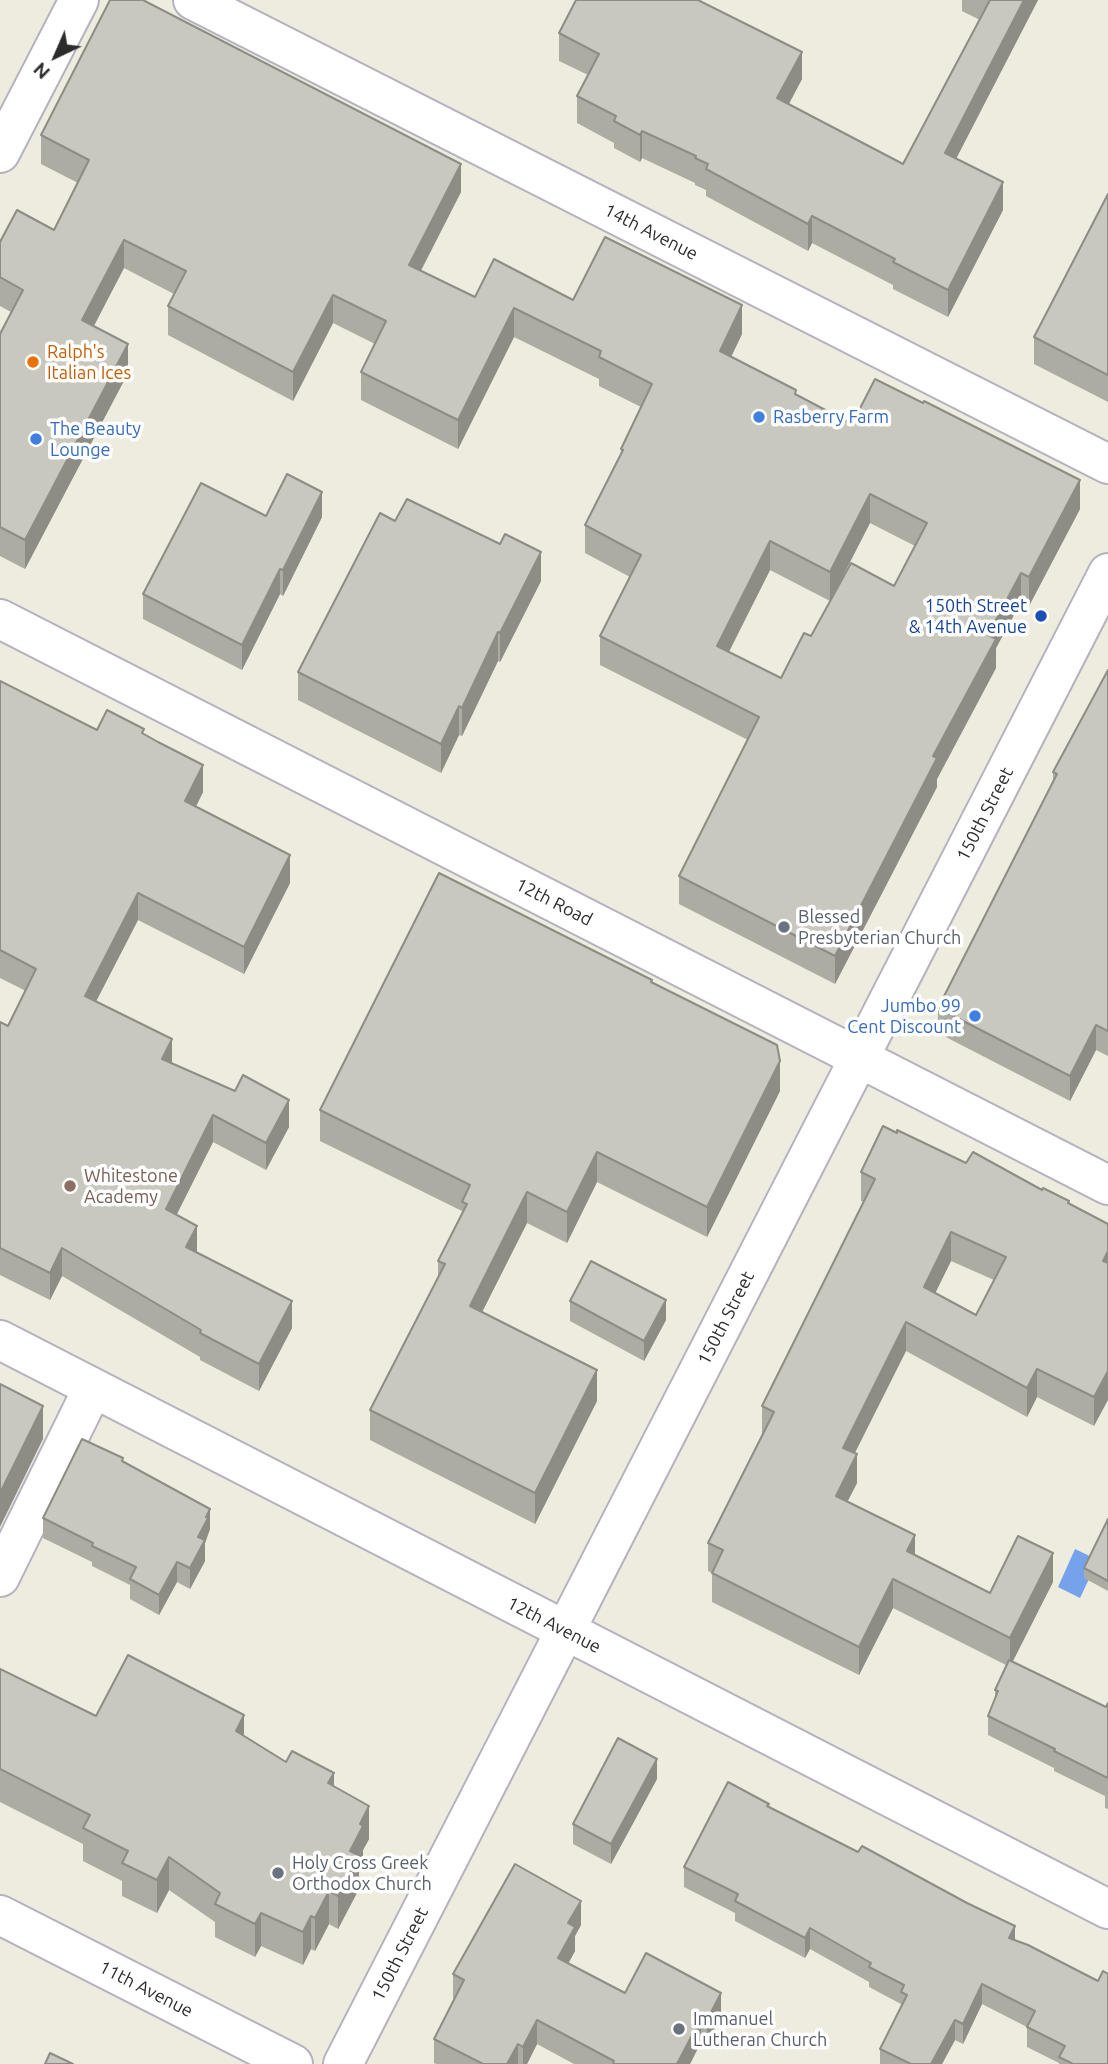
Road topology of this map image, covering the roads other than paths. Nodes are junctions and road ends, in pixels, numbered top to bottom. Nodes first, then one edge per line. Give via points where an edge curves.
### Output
1 (79, 0) edge
2 (193, 0) edge
3 (0, 153) edge
4 (1108, 464) edge
5 (1108, 573) edge
6 (0, 619) edge
7 (860, 1058) junction
8 (1108, 1185) edge
9 (0, 1340) edge
10 (93, 1388) junction
11 (0, 1577) edge
12 (565, 1630) junction
13 (1108, 1909) edge
14 (0, 1915) edge
15 (293, 2064) edge
16 (344, 2064) edge

1 - 3 street
2 - 4 street, 14th Avenue
5 - 7 street, 150th Street
6 - 7 street, 12th Road
7 - 8 street, 12th Road
7 - 12 street, 150th Street
9 - 10 street, 12th Avenue
10 - 11 street
10 - 12 street, 12th Avenue
12 - 13 street, 12th Avenue
12 - 16 street, 150th Street
14 - 15 street, 11th Avenue

